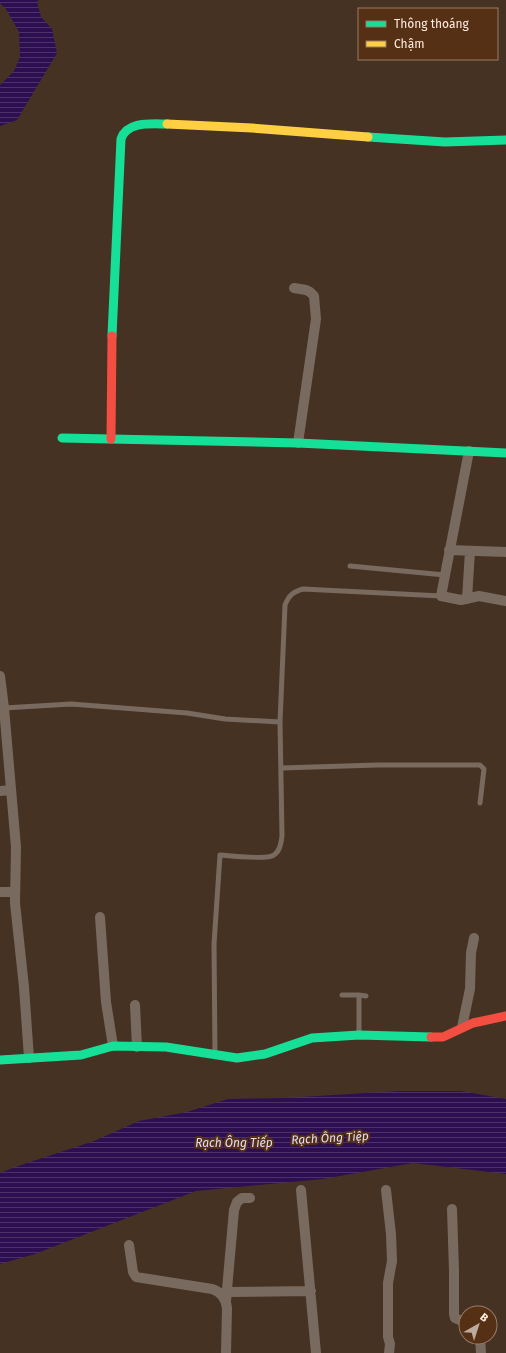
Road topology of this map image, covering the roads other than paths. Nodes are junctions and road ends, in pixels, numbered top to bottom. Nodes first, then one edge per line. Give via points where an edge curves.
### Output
1 (506, 140) edge
2 (294, 288) dead end
3 (62, 438) dead end
4 (111, 439) junction
5 (298, 442) junction
6 (469, 451) junction
7 (506, 453) edge
8 (449, 550) junction
9 (470, 551) junction
10 (506, 552) edge
11 (350, 566) dead end
12 (445, 575) junction
13 (441, 596) junction
14 (464, 599) junction
15 (506, 601) edge
16 (0, 676) edge
17 (4, 708) junction
18 (280, 722) junction
19 (282, 768) junction
20 (11, 790) junction
21 (0, 791) edge
22 (480, 803) dead end
23 (0, 892) edge
24 (15, 892) junction
25 (100, 917) dead end
26 (474, 938) dead end
27 (342, 995) dead end
28 (358, 995) junction
29 (366, 996) dead end
30 (135, 1005) dead end
31 (506, 1016) edge
32 (462, 1027) junction
33 (359, 1035) junction
34 (113, 1046) junction
35 (137, 1047) junction
36 (215, 1055) junction
37 (29, 1058) junction
38 (0, 1060) edge
39 (301, 1190) dead end
40 (386, 1190) dead end
41 (250, 1198) dead end
42 (452, 1208) dead end
43 (128, 1245) dead end
44 (311, 1291) junction
45 (227, 1297) junction
46 (458, 1319) edge
47 (226, 1353) edge
48 (316, 1353) edge
49 (388, 1353) edge

1 - 4 street via 445,142 161,124 129,128 121,139 112,317
2 - 5 street via 306,290 314,296 316,319
3 - 4 street
4 - 5 street
5 - 6 street
6 - 7 street
6 - 8 street
8 - 9 street
8 - 12 street
9 - 10 street
9 - 14 street
11 - 12 lane
12 - 13 street
13 - 14 street
13 - 18 lane via 303,590 291,594 284,605
14 - 15 street via 479,596
16 - 17 street
17 - 18 lane via 71,704
17 - 20 street
18 - 19 lane
19 - 22 lane via 480,765 484,769
19 - 36 lane via 282,836 277,852 270,858 220,855 214,944
20 - 21 street
20 - 24 street via 16,847
23 - 24 street
24 - 37 street
25 - 34 street via 106,1002
26 - 32 street via 470,989
27 - 28 lane
28 - 29 lane
28 - 33 lane
30 - 35 street
31 - 32 street
32 - 33 street via 450,1036 443,1037
33 - 36 street via 312,1038 265,1054 237,1058
34 - 35 street
34 - 37 street via 81,1055
35 - 36 street via 166,1047
37 - 38 street
39 - 44 street
40 - 49 street via 392,1261 388,1283
41 - 45 street via 242,1198 234,1210
42 - 46 street via 454,1314
43 - 45 street via 136,1277 212,1289
44 - 45 street
44 - 48 street
45 - 47 street

